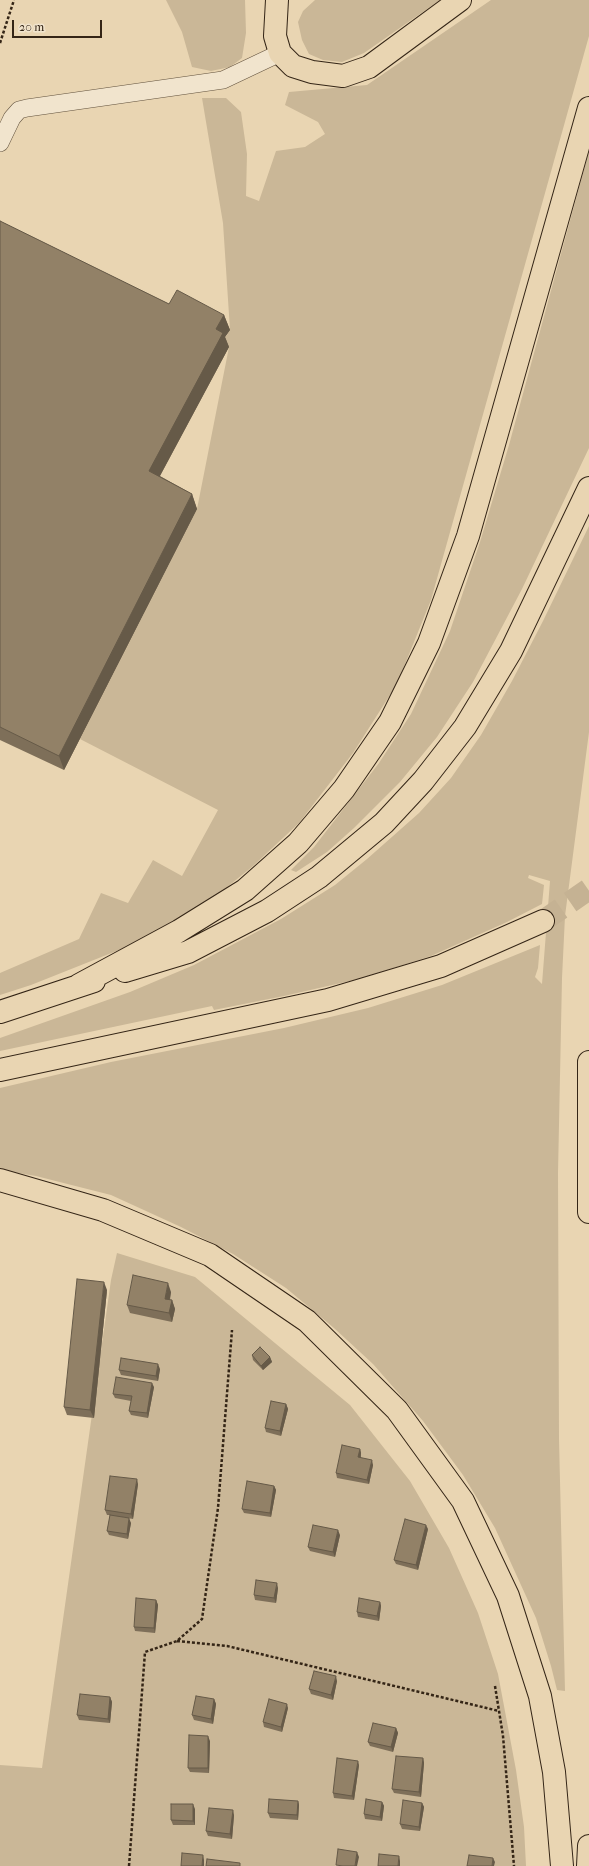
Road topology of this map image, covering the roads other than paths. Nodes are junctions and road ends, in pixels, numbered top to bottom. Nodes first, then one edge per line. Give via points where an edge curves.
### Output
1 (277, 0) edge
2 (460, 0) edge
3 (280, 53) junction
4 (589, 108) edge
5 (0, 143) edge
6 (589, 488) edge
7 (543, 921) tunnel mouth
8 (79, 985) junction
9 (0, 1012) edge
10 (589, 1062) edge
11 (0, 1070) edge
12 (0, 1180) edge
13 (589, 1212) edge
14 (589, 1846) edge
15 (562, 1866) edge
16 (588, 1866) edge

1 - 3 highway via 275,36
2 - 3 highway via 369,67 343,76 312,72 293,66
3 - 5 lane via 223,80 19,110 12,118
4 - 8 highway via 468,536 429,643 390,722 344,789 304,837 245,890 179,931
6 - 8 highway via 511,651 465,727 423,781 384,823 319,877 267,911 188,952
7 - 11 highway via 440,966 328,1000
8 - 9 highway
10 - 13 highway
12 - 15 highway via 103,1210 210,1255 307,1321 397,1410 463,1502 508,1596 540,1696 554,1772
14 - 16 highway

